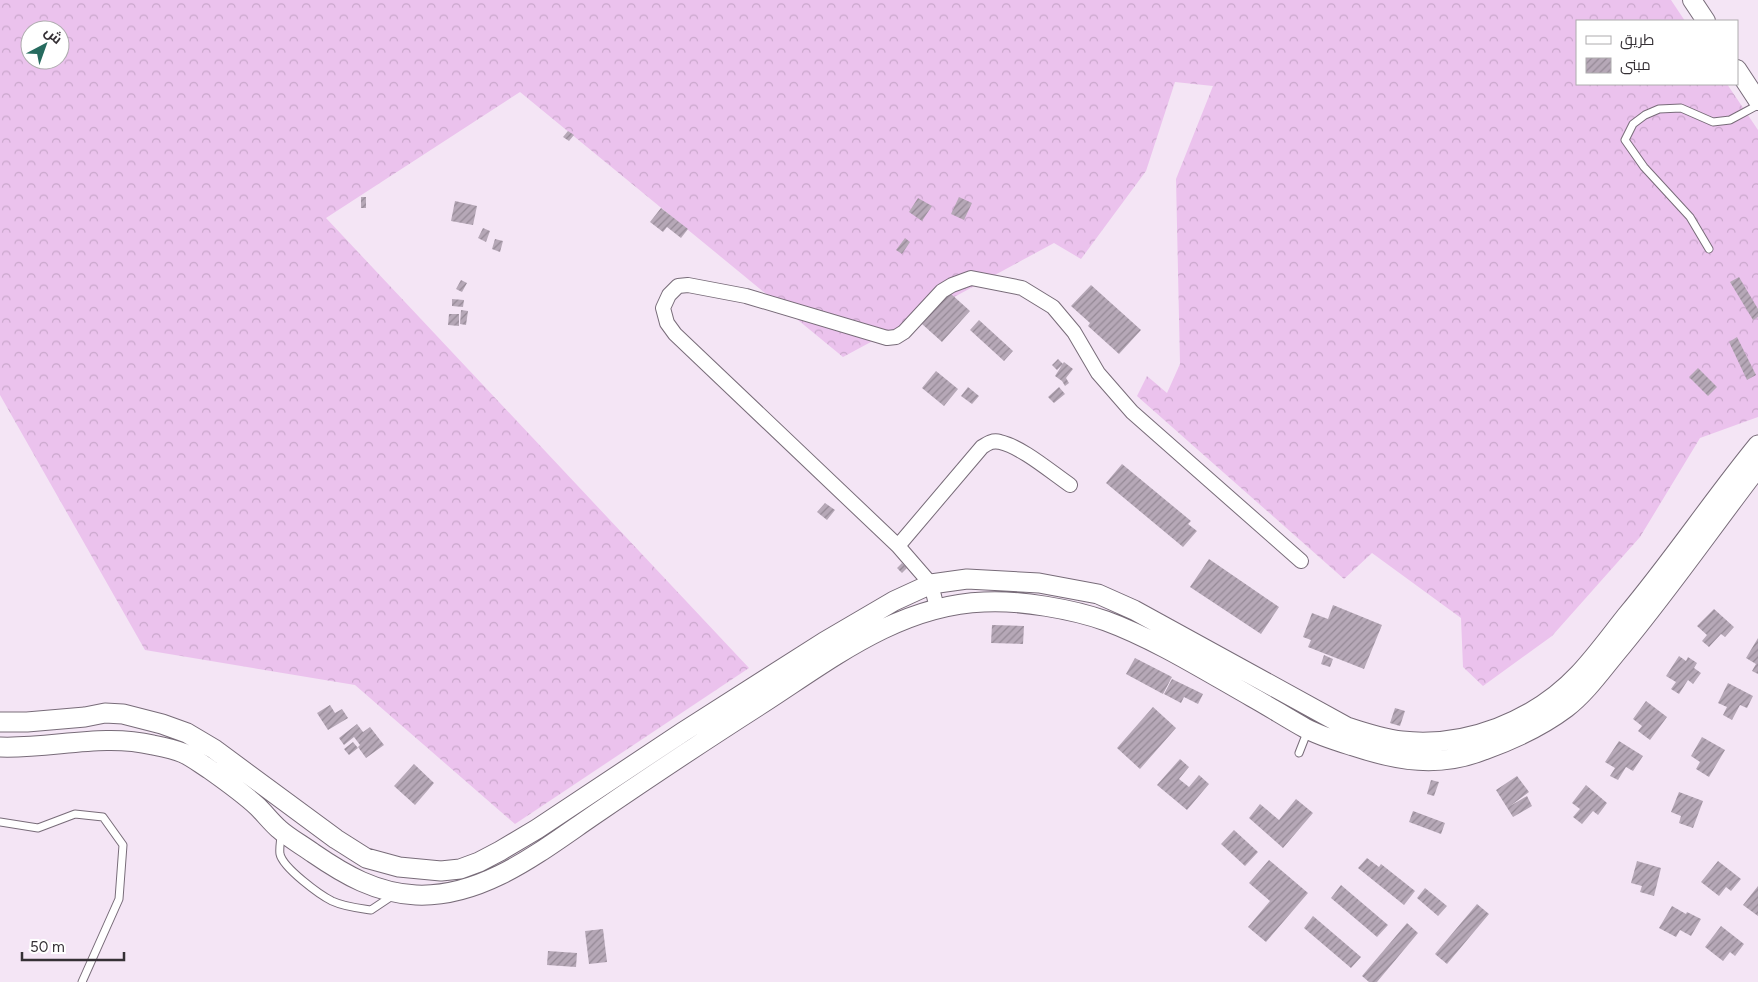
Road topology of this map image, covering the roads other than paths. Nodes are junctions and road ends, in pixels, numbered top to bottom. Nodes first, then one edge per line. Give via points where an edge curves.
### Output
1 (1692, 0) edge
2 (1705, 20) edge
3 (1738, 71) edge
4 (1758, 101) edge
5 (1758, 105) edge
6 (1709, 249) dead end
7 (1758, 444) edge
8 (1758, 467) edge
9 (1070, 485) dead end
10 (898, 546) junction
11 (1301, 561) dead end
12 (930, 584) junction
13 (937, 608) junction
14 (1319, 711) junction
15 (0, 722) edge
16 (1308, 729) junction
17 (0, 748) edge
18 (1299, 753) dead end
19 (0, 822) edge
20 (281, 831) junction
21 (396, 893) junction
22 (82, 982) edge

1 - 2 street
3 - 4 street
5 - 6 lane via 1730,120 1713,122 1681,108 1658,109 1633,124 1625,140 1644,167 1690,217
7 - 14 main road via 1594,656 1579,674 1545,703 1509,723 1448,742 1381,738 1347,727
8 - 16 main road via 1643,620 1579,696 1551,718 1481,752 1459,758 1417,762 1376,754
9 - 10 street via 1017,448 999,441 990,442 982,447
10 - 11 street via 675,334 667,323 663,308 678,286 746,296 887,338 904,332 952,284 971,278 1022,288 1053,306 1074,332 1098,372 1132,412
10 - 12 street
12 - 13 street
12 - 14 main road via 967,579 995,580 1039,583 1098,594 1134,610
12 - 15 main road via 824,642 500,851 479,862 451,870 399,867 366,858 214,749 187,733 162,724 105,713
13 - 16 main road via 988,601 1010,602 1108,622 1165,649
13 - 21 main road via 910,616 828,659 549,846 502,873 441,895
14 - 16 main road
16 - 18 lane
17 - 20 main road via 88,740 131,740 172,749 184,753 234,787
19 - 22 lane via 38,828 76,814 103,818 123,845 119,899
20 - 21 main road via 359,882
20 - 21 lane via 280,855 285,862 308,885 331,900 352,908 371,910

